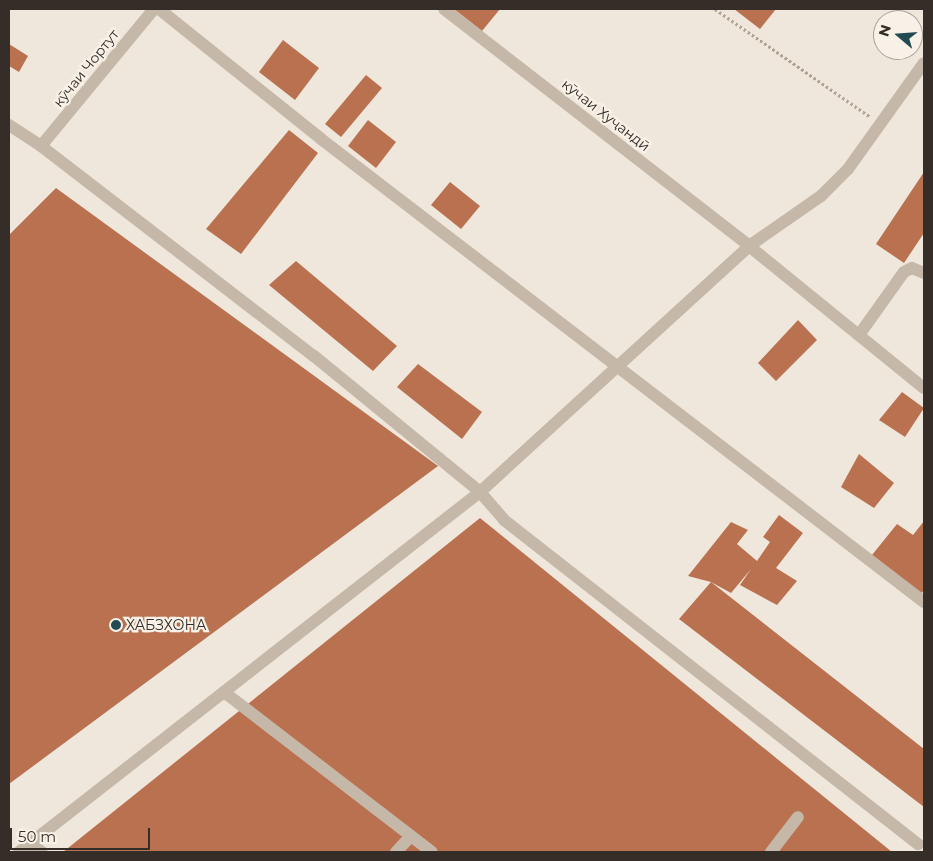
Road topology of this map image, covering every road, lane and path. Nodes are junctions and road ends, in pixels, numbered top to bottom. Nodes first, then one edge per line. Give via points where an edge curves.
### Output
1 (154, 9) edge
2 (160, 9) edge
3 (444, 9) edge
4 (715, 9) edge
5 (924, 63) edge
6 (9, 125) edge
7 (882, 125) junction
8 (41, 146) junction
9 (749, 246) junction
10 (924, 273) edge
11 (859, 335) junction
12 (618, 364) junction
13 (924, 388) edge
14 (480, 492) junction
15 (924, 602) edge
16 (224, 692) junction
17 (798, 817) dead end
18 (411, 836) junction
19 (30, 844) junction
20 (918, 844) dead end
21 (19, 852) edge
22 (42, 852) edge
23 (396, 852) edge
24 (432, 852) edge
25 (771, 852) edge

1 - 8 street, кӯчаи Чортут
2 - 12 street via 321,138
3 - 9 street, кӯчаи Хуҷандӣ
4 - 7 path
5 - 7 street
6 - 8 street
7 - 9 street via 848,169 821,196
8 - 14 street via 314,356
9 - 11 street, кӯчаи Хуҷандӣ
9 - 12 street
10 - 11 street via 912,268 904,272
11 - 13 street, кӯчаи Хуҷандӣ
12 - 14 street
12 - 15 street
14 - 16 street
14 - 20 street via 504,520
16 - 18 street
16 - 19 street
17 - 25 street
18 - 23 street
18 - 24 street
19 - 21 street
19 - 22 street

